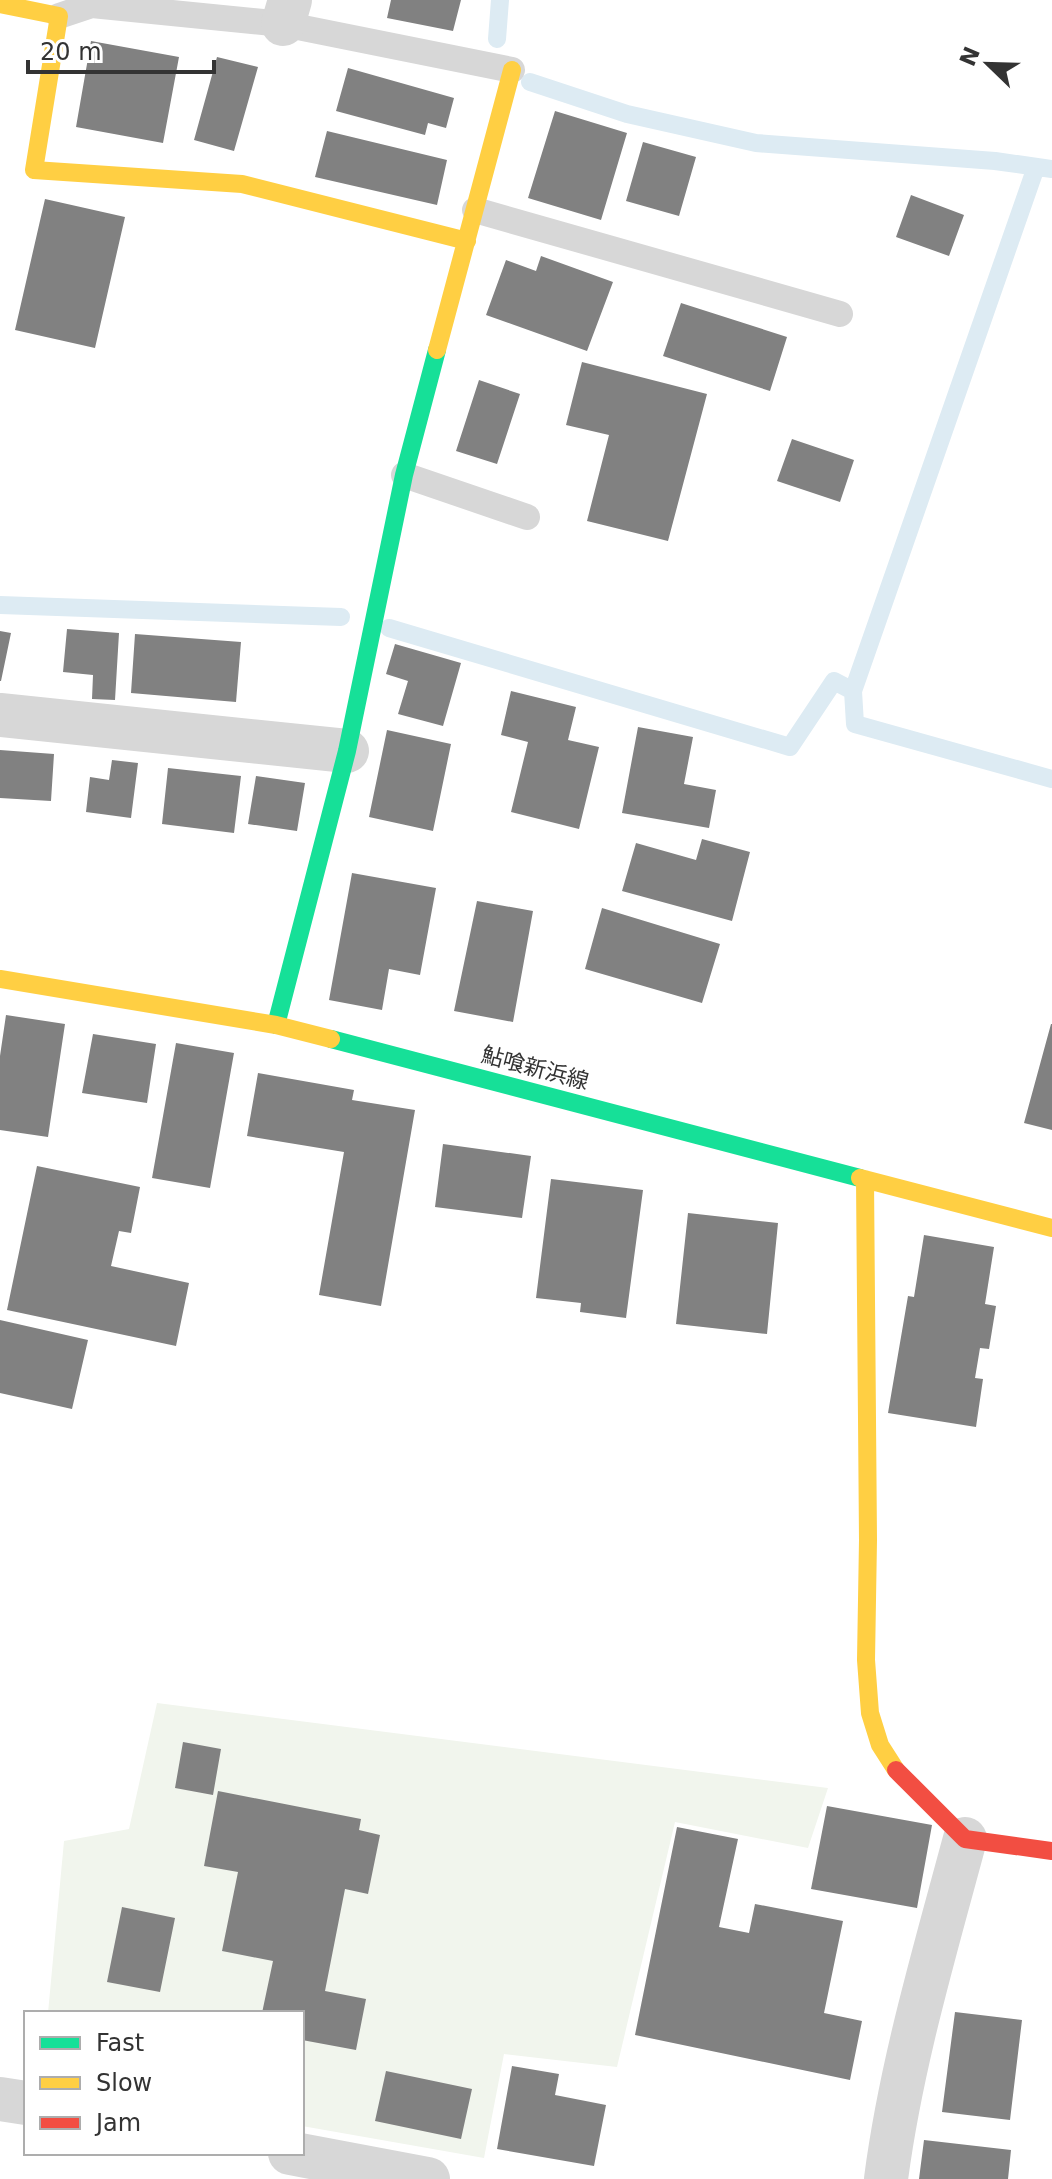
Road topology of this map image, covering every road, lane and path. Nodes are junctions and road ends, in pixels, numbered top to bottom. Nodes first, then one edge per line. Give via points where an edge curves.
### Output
1 (0, 4) edge
2 (286, 12) edge
3 (59, 16) junction
4 (512, 70) joint
5 (475, 210) junction
6 (467, 241) junction
7 (840, 314) dead end
8 (404, 475) junction
9 (527, 517) dead end
10 (0, 715) edge
11 (347, 751) junction
12 (0, 979) edge
13 (276, 1025) junction
14 (865, 1179) junction
15 (1052, 1228) edge
16 (965, 1839) junction
17 (1052, 1851) edge
18 (0, 2099) edge
19 (24, 2103) edge
20 (301, 2155) edge
21 (428, 2179) edge
22 (886, 2179) edge

1 - 3 street
2 - 3 lane via 92,5
2 - 4 lane
3 - 6 street via 34,170 242,184
4 - 5 street
5 - 6 street
5 - 7 lane
6 - 8 street
8 - 9 lane
8 - 11 street
10 - 11 street
11 - 13 street
12 - 13 street, 鮎喰新浜線
13 - 14 street, 鮎喰新浜線
14 - 15 street, 鮎喰新浜線
14 - 16 street via 870,1713 880,1745 899,1774
16 - 17 street
16 - 22 street via 925,1991
18 - 19 street
20 - 21 street

